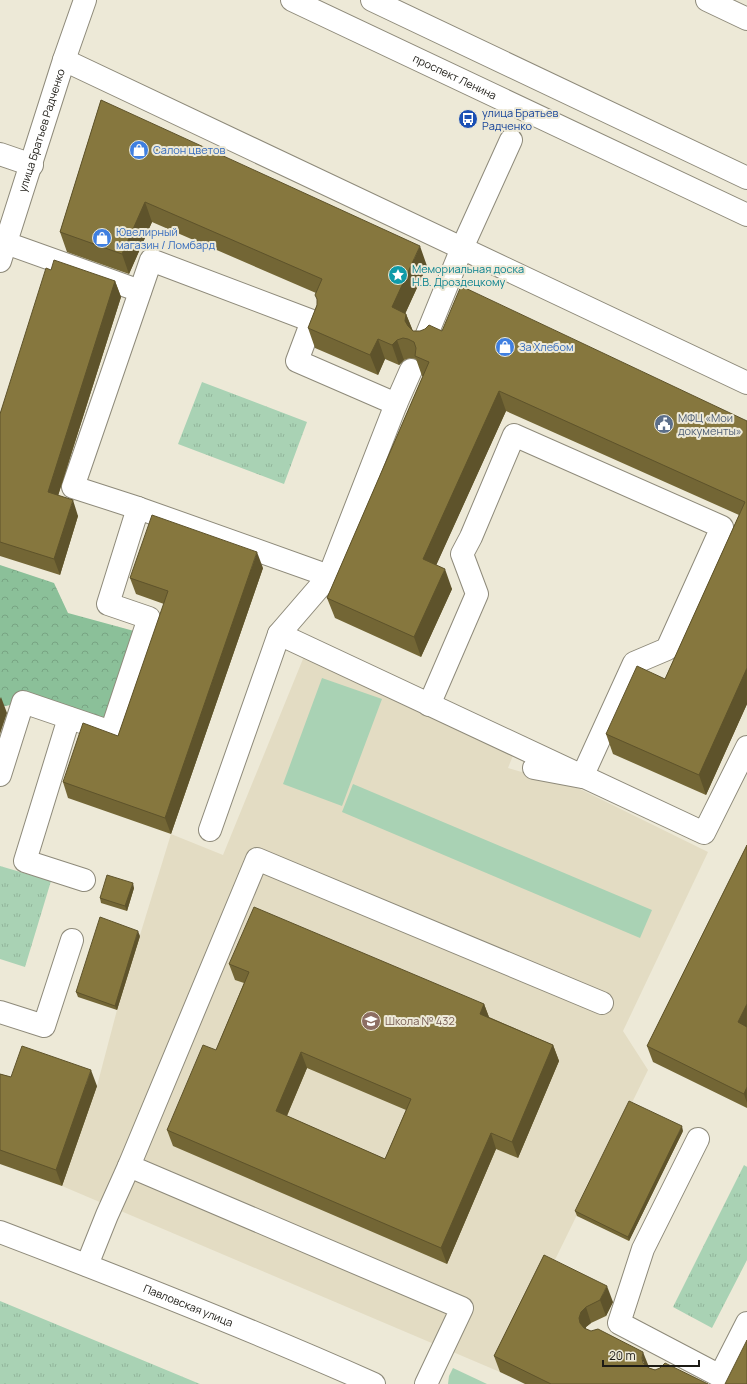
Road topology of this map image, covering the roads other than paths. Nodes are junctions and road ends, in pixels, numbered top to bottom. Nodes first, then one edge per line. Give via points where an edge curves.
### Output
1 (85, 0) edge
2 (292, 0) edge
3 (372, 0) edge
4 (707, 0) edge
5 (747, 19) edge
6 (64, 60) junction
7 (511, 140) dead end
8 (0, 154) edge
9 (32, 165) junction
10 (747, 178) edge
11 (747, 215) edge
12 (462, 248) junction
13 (3, 252) edge
14 (140, 291) junction
15 (425, 339) edge
16 (411, 370) edge
17 (747, 383) edge
18 (396, 404) junction
19 (138, 508) junction
20 (329, 576) junction
21 (279, 634) junction
22 (429, 705) junction
23 (69, 718) junction
24 (747, 746) edge
25 (534, 768) dead end
26 (742, 770) edge
27 (0, 775) edge
28 (582, 777) junction
29 (210, 830) dead end
30 (84, 880) dead end
31 (72, 940) dead end
32 (602, 1003) dead end
33 (0, 1012) edge
34 (698, 1139) dead end
35 (129, 1166) junction
36 (0, 1232) edge
37 (87, 1265) junction
38 (747, 1323) edge
39 (742, 1348) edge
40 (722, 1380) edge
41 (374, 1384) edge
42 (426, 1384) edge

1 - 6 street, улица Братьев Радченко
2 - 11 street, проспект Ленина
3 - 10 street
4 - 5 street
6 - 9 street, улица Братьев Радченко
6 - 12 street
7 - 12 street
8 - 9 street
9 - 13 street, улица Братьев Радченко
12 - 15 street
12 - 17 street
13 - 14 street
14 - 18 street via 151,260 312,321 297,361
14 - 19 street via 73,488
16 - 18 street
18 - 20 street
19 - 20 street
19 - 23 street via 108,604 149,618 111,732
20 - 21 street
21 - 22 street
21 - 29 street
22 - 28 street
22 - 28 street via 477,594 462,554 514,435 722,527 667,649 634,663
23 - 27 street via 24,702
23 - 30 street via 25,861
24 - 26 street
25 - 28 street
26 - 28 street via 704,833
31 - 33 street via 44,1026
32 - 35 street via 257,859
34 - 40 street via 643,1249 610,1327 668,1360
35 - 37 street
35 - 42 street via 462,1308
36 - 37 street, Павловская улица
37 - 41 street, Павловская улица via 298,1350
38 - 39 street
39 - 40 street

